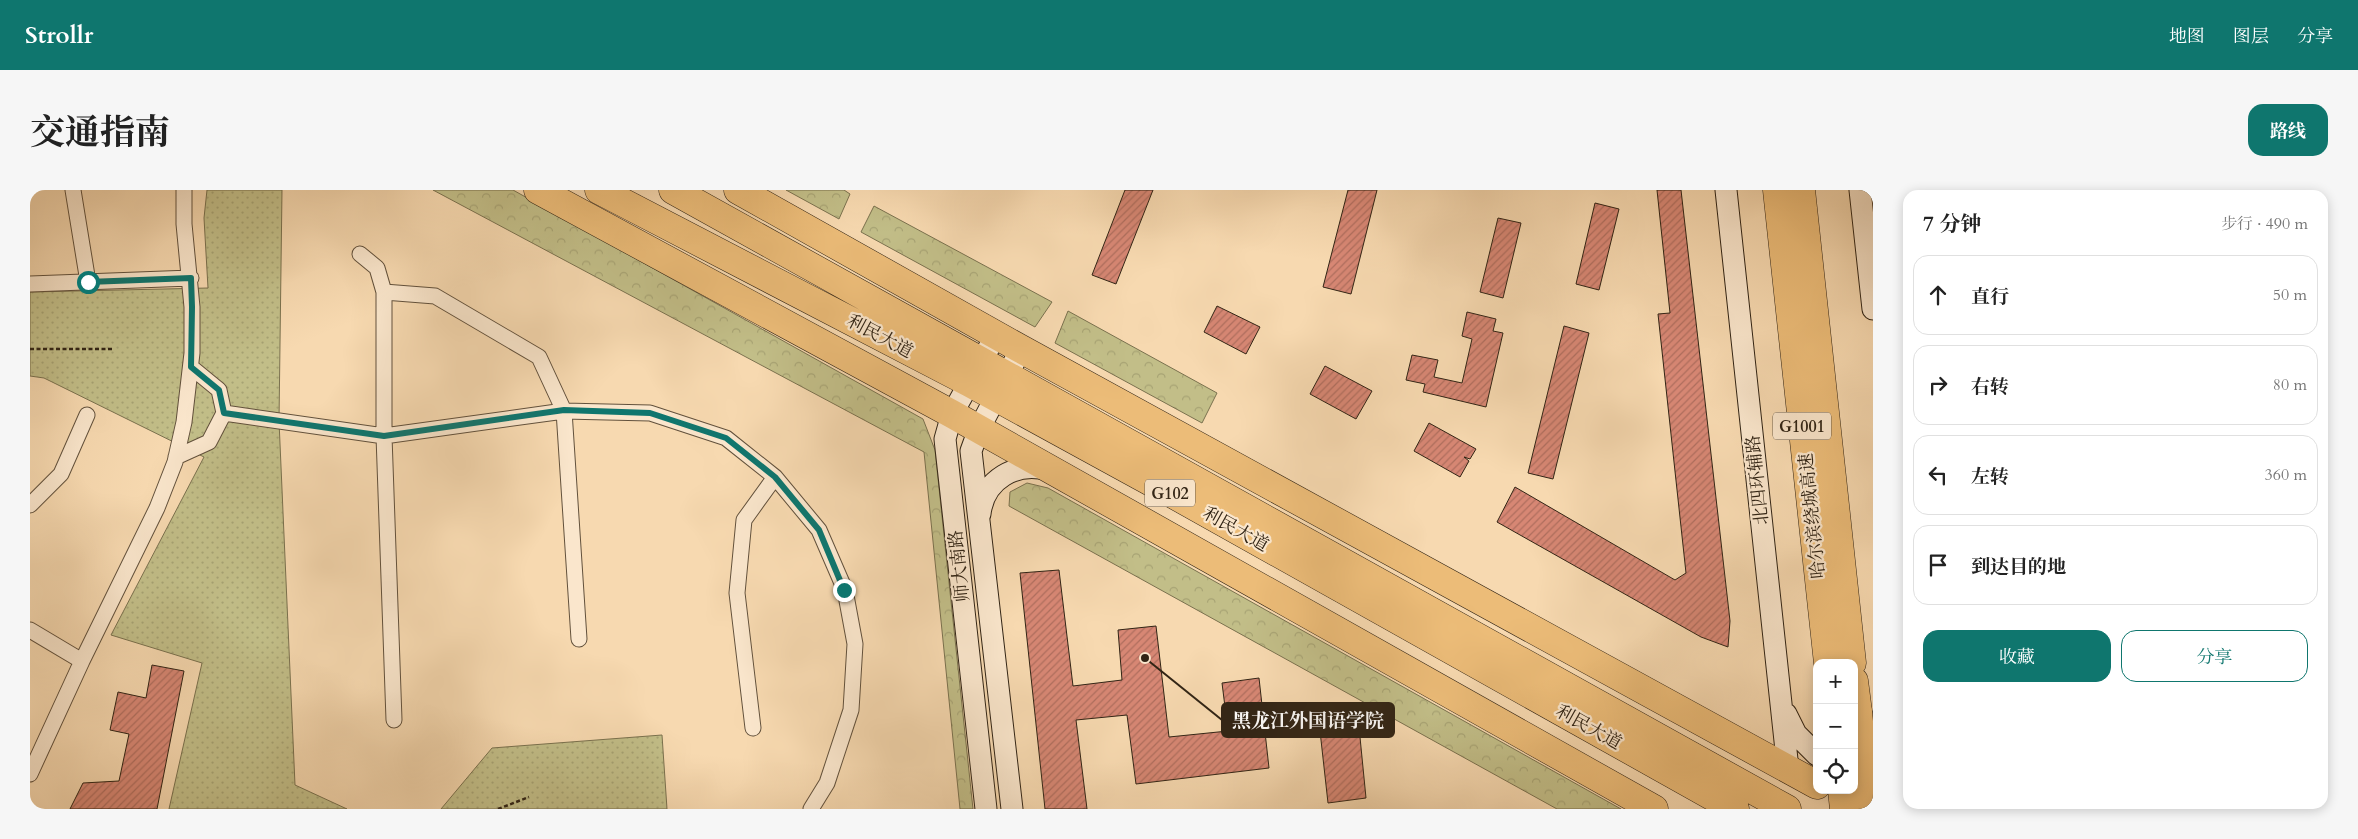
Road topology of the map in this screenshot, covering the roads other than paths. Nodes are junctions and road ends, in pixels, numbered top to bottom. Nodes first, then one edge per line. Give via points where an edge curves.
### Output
1 (73, 190) edge
2 (184, 190) edge
3 (538, 190) edge
4 (599, 190) edge
5 (673, 190) edge
6 (738, 190) edge
7 (1726, 190) edge
8 (1777, 190) edge
9 (1801, 190) edge
10 (1860, 190) edge
11 (360, 254) dead end
12 (191, 278) junction
13 (88, 282) junction
14 (30, 284) edge
15 (384, 292) junction
16 (1873, 309) edge
17 (996, 335) junction
18 (1021, 349) junction
19 (191, 367) junction
20 (976, 372) junction
21 (1002, 387) junction
22 (564, 410) junction
23 (224, 413) junction
24 (952, 414) junction
25 (87, 415) dead end
26 (979, 430) junction
27 (384, 436) junction
28 (1210, 453) junction
29 (176, 457) junction
30 (1052, 471) junction
31 (775, 477) junction
32 (1162, 488) junction
33 (30, 505) edge
34 (979, 524) junction
35 (1320, 548) junction
36 (1294, 608) junction
37 (30, 630) edge
38 (579, 639) dead end
39 (1828, 659) edge
40 (1852, 659) edge
41 (82, 661) junction
42 (1780, 698) junction
43 (1857, 704) edge
44 (394, 720) dead end
45 (753, 728) dead end
46 (1813, 752) edge
47 (1873, 755) edge
48 (1858, 758) edge
49 (1788, 769) junction
50 (30, 774) edge
51 (1813, 783) edge
52 (1833, 794) edge
53 (1842, 794) edge
54 (811, 809) edge
55 (986, 809) edge
56 (1012, 809) edge
57 (1654, 809) edge
58 (1735, 809) edge
59 (1788, 809) edge
60 (1844, 809) edge
61 (1861, 809) edge
62 (1868, 809) edge

1 - 13 street
2 - 12 street via 184,224
3 - 24 highway
4 - 20 highway, 利民大道 / G102
5 - 20 highway, 利民大道 / G102
6 - 17 highway
7 - 42 main road, 北四环辅路
8 - 39 highway, 哈尔滨绕城高速 / G1001
9 - 40 highway, 哈尔滨绕城高速 / G1001
10 - 16 main road
11 - 15 street via 377,268
12 - 13 street
12 - 19 street
13 - 14 street
15 - 22 street via 435,296 539,357
15 - 27 street
17 - 18 highway
17 - 20 main road, 师大南路
18 - 21 main road, 师大南路
18 - 28 highway
19 - 23 street via 219,390
19 - 29 street
20 - 21 highway, 利民大道 / G102
20 - 24 main road, 师大南路
21 - 26 main road, 师大南路
21 - 32 highway, 利民大道 / G102
21 - 35 highway, 利民大道 / G102
22 - 27 street
22 - 31 street via 650,413 726,438
22 - 38 street
23 - 27 street
23 - 29 street via 209,442
24 - 26 highway
24 - 55 main road, 师大南路 via 945,438
25 - 33 street via 60,474
26 - 30 highway
26 - 34 main road, 师大南路 via 971,451
27 - 44 street
28 - 35 highway
28 - 49 highway
29 - 41 street via 157,508
30 - 34 main road via 1024,468 1000,478 982,500
30 - 36 highway
31 - 45 street via 744,520 737,593
31 - 54 street via 819,530 844,590 855,644 851,710 828,783
32 - 36 highway
32 - 58 highway, 利民大道 / G102
34 - 56 main road, 师大南路
35 - 59 highway, 利民大道 / G102
36 - 57 highway
37 - 41 street
41 - 50 street
42 - 46 main road via 1796,734
42 - 49 main road, 北四环辅路
43 - 62 highway, bridge
47 - 48 main road
49 - 51 highway
52 - 61 highway
53 - 60 highway, bridge

